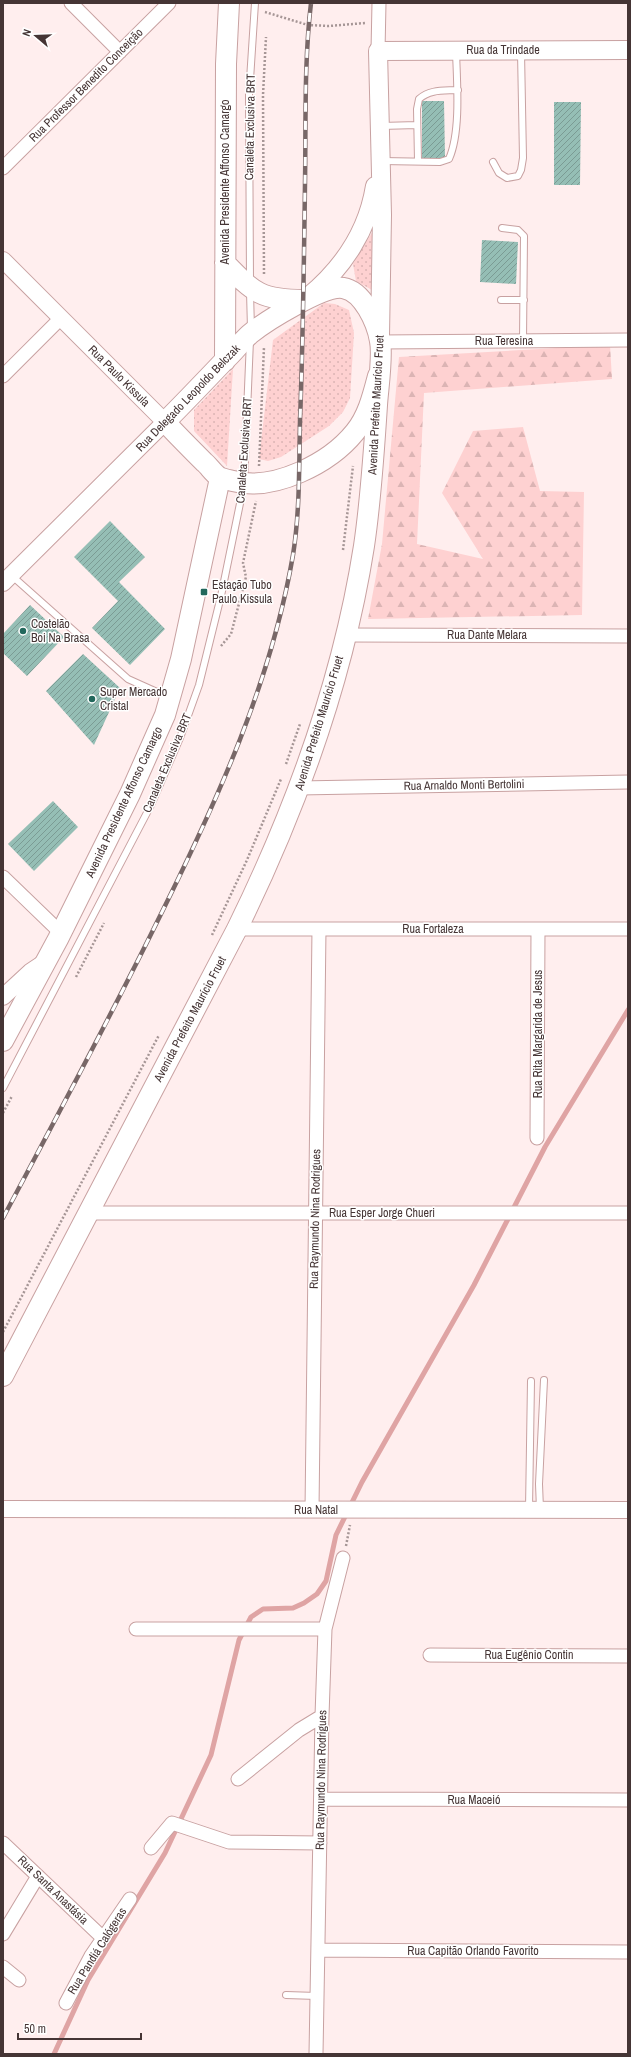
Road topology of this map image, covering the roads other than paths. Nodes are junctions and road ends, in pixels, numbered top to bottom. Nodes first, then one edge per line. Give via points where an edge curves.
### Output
1 (70, 3) edge
2 (169, 3) edge
3 (229, 3) edge
4 (255, 3) edge
5 (379, 3) edge
6 (456, 50) junction
7 (520, 50) junction
8 (628, 50) edge
9 (378, 51) junction
10 (120, 52) junction
11 (458, 90) junction
12 (417, 125) junction
13 (381, 126) junction
14 (381, 155) junction
15 (418, 161) junction
16 (493, 162) dead end
17 (3, 168) edge
18 (502, 228) dead end
19 (3, 260) edge
20 (225, 263) junction
21 (257, 283) junction
22 (304, 300) junction
23 (501, 300) dead end
24 (524, 300) junction
25 (61, 318) junction
26 (257, 337) junction
27 (628, 340) edge
28 (524, 341) junction
29 (380, 342) junction
30 (225, 361) junction
31 (3, 376) edge
32 (378, 376) junction
33 (165, 422) junction
34 (220, 478) junction
35 (244, 484) junction
36 (7, 579) edge
37 (346, 635) junction
38 (628, 636) edge
39 (171, 698) junction
40 (628, 782) edge
41 (299, 788) junction
42 (3, 877) edge
43 (237, 929) junction
44 (319, 929) junction
45 (538, 929) junction
46 (628, 929) edge
47 (61, 933) junction
48 (45, 962) junction
49 (3, 997) edge
50 (3, 1041) edge
51 (3, 1088) edge
52 (537, 1138) dead end
53 (88, 1213) junction
54 (315, 1213) junction
55 (628, 1213) edge
56 (3, 1376) edge
57 (544, 1380) dead end
58 (530, 1381) dead end
59 (3, 1509) edge
60 (312, 1510) junction
61 (534, 1510) junction
62 (628, 1510) edge
63 (343, 1558) road end
64 (136, 1629) dead end
65 (325, 1629) junction
66 (430, 1655) dead end
67 (628, 1656) edge
68 (322, 1716) junction
69 (238, 1779) dead end
70 (320, 1799) junction
71 (628, 1800) edge
72 (3, 1843) edge
73 (320, 1843) junction
74 (150, 1848) dead end
75 (38, 1876) junction
76 (130, 1899) dead end
77 (3, 1934) edge
78 (103, 1938) junction
79 (318, 1950) junction
80 (628, 1952) edge
81 (3, 1967) edge
82 (19, 1980) dead end
83 (286, 1995) dead end
84 (317, 1996) junction
85 (66, 2003) dead end
86 (316, 2054) edge

1 - 10 street
2 - 10 street, Rua Professor Benedito Conceição
3 - 20 main road, Avenida Presidente Affonso Camargo via 226,64
4 - 21 lane, Canaleta Exclusiva BRT via 249,95
5 - 9 street, Avenida Prefeito Maurício Fruet
6 - 7 main road, Rua da Trindade
6 - 9 main road, Rua da Trindade
6 - 11 lane
7 - 8 main road, Rua da Trindade
7 - 16 lane via 524,158 518,176 507,178 499,173
9 - 13 main road, Avenida Prefeito Maurício Fruet
10 - 17 street, Rua Professor Benedito Conceição
11 - 12 lane via 434,91 423,96 418,103
11 - 15 lane via 453,151 449,159
12 - 13 lane
12 - 15 lane
13 - 14 main road, Avenida Prefeito Maurício Fruet
14 - 15 lane
14 - 22 main road via 373,195 355,243 340,267
14 - 29 main road, Avenida Prefeito Maurício Fruet
18 - 24 lane via 518,230 524,236
19 - 25 street, Rua Paulo Kissula
20 - 21 main road
20 - 30 main road, Avenida Presidente Affonso Camargo
21 - 22 main road via 268,298
21 - 26 lane, Canaleta Exclusiva BRT
22 - 26 main road, Rua Delegado Leopoldo Belczak
22 - 29 main road, Rua Delegado Leopoldo Belczak via 331,289 343,288 353,292 362,298 367,307
23 - 24 lane
24 - 28 lane
25 - 31 street
25 - 33 street, Rua Paulo Kissula
26 - 30 main road, Rua Delegado Leopoldo Belczak
26 - 35 lane, Canaleta Exclusiva BRT
27 - 28 street, Rua Teresina
28 - 29 street, Rua Teresina
29 - 32 main road, Avenida Prefeito Maurício Fruet
30 - 33 main road, Rua Delegado Leopoldo Belczak
32 - 35 main road via 365,417 356,432 345,443 299,474 278,481
32 - 37 main road, Avenida Prefeito Maurício Fruet via 370,496
33 - 34 main road, Rua Paulo Kissula
33 - 36 street, Rua Delegado Leopoldo Belczak
34 - 35 main road
34 - 39 main road, Avenida Presidente Affonso Camargo
35 - 51 lane, Canaleta Exclusiva BRT via 221,596 199,685 180,738 151,805
36 - 39 lane via 128,680
37 - 38 street, Rua Dante Melara
37 - 41 main road, Avenida Prefeito Maurício Fruet via 327,708
39 - 47 main road, Avenida Presidente Affonso Camargo via 136,781
40 - 41 street, Rua Arnaldo Monti Bertolini
41 - 43 main road, Avenida Prefeito Maurício Fruet via 272,856
42 - 47 street
43 - 44 street, Rua Fortaleza
43 - 53 main road, Avenida Prefeito Maurício Fruet
44 - 45 street, Rua Fortaleza
44 - 54 street, Rua Raymundo Nina Rodrigues
45 - 46 street, Rua Fortaleza
45 - 52 street, Rua Rita Margarida de Jesus
47 - 48 main road, Avenida Presidente Affonso Camargo
48 - 49 street
48 - 50 main road, Avenida Presidente Affonso Camargo
53 - 54 street, Rua Esper Jorge Chueri
53 - 56 main road, Avenida Prefeito Maurício Fruet
54 - 55 street, Rua Esper Jorge Chueri
54 - 60 street, Rua Raymundo Nina Rodrigues
57 - 61 lane via 539,1484
58 - 61 lane
59 - 60 street, Rua Natal
60 - 61 street, Rua Natal
61 - 62 street, Rua Natal
63 - 65 street, Rua Raymundo Nina Rodrigues
64 - 65 street
65 - 68 street, Rua Raymundo Nina Rodrigues
66 - 67 street, Rua Eugênio Contin
68 - 69 street via 299,1730
68 - 70 street, Rua Raymundo Nina Rodrigues
70 - 71 street, Rua Maceió
70 - 73 street, Rua Raymundo Nina Rodrigues
72 - 75 street, Rua Santa Anastásia
73 - 74 street via 229,1842 172,1823
73 - 79 street, Rua Raymundo Nina Rodrigues
75 - 77 street
75 - 78 street, Rua Santa Anastásia
76 - 78 street, Rua Pandiá Calógeras
78 - 85 street, Rua Pandiá Calógeras
79 - 80 street, Rua Capitão Orlando Favorito
79 - 84 street, Rua Raymundo Nina Rodrigues
81 - 82 street
83 - 84 lane
84 - 86 street, Rua Raymundo Nina Rodrigues

